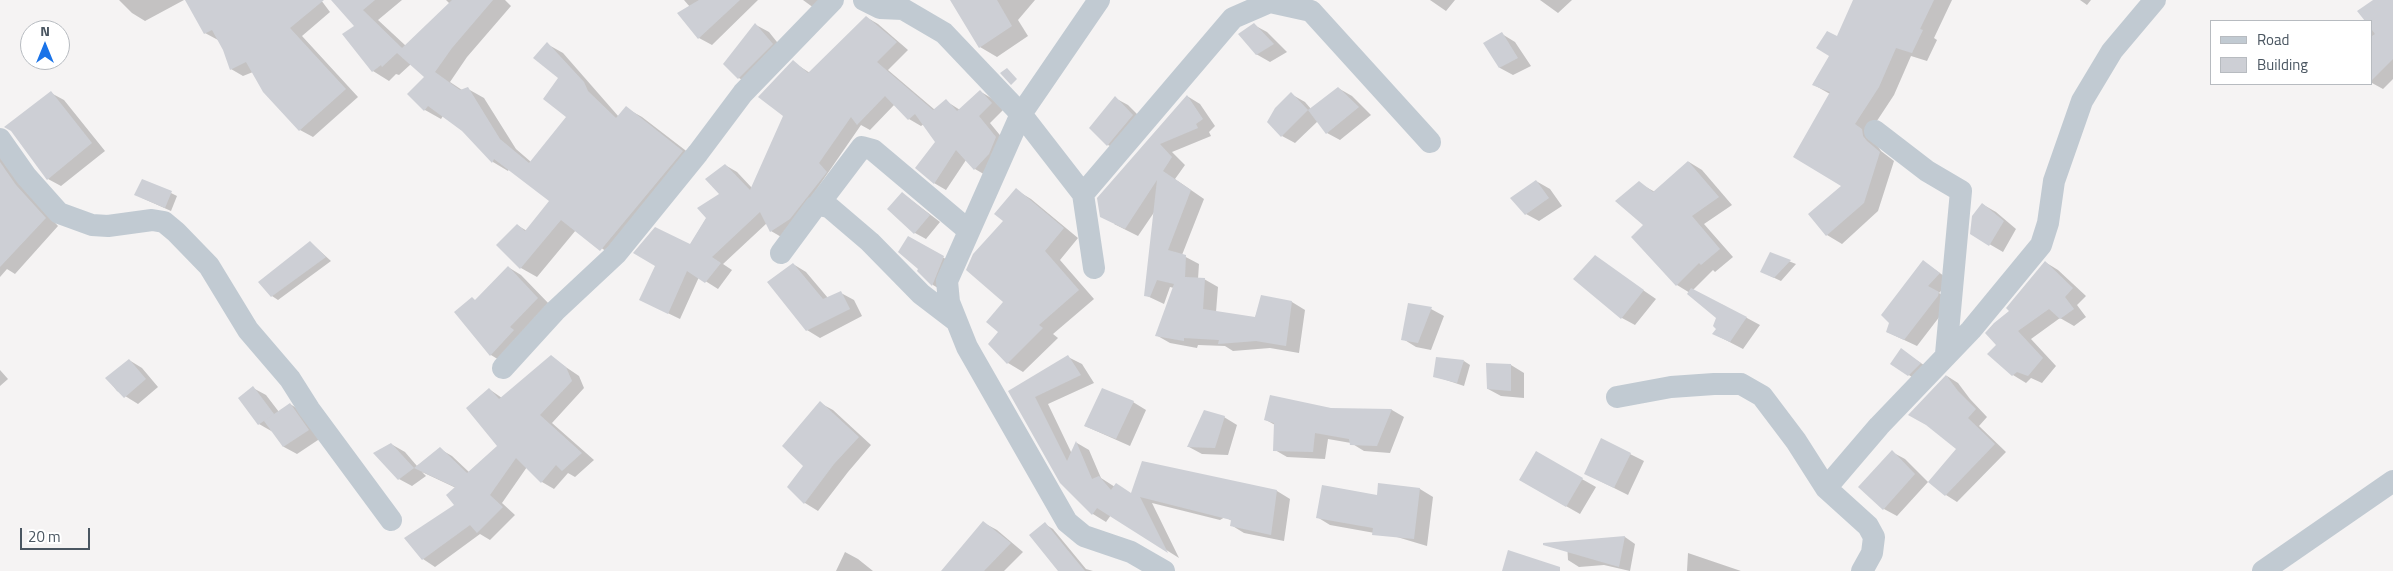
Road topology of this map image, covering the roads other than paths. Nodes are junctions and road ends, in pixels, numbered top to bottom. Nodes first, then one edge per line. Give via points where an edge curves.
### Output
1 (833, 0) edge
2 (864, 0) edge
3 (1099, 0) edge
4 (2155, 0) edge
5 (1020, 114) junction
6 (1875, 131) dead end
7 (0, 139) edge
8 (1430, 142) dead end
9 (1083, 194) junction
10 (818, 205) junction
11 (968, 230) junction
12 (781, 252) dead end
13 (1094, 268) dead end
14 (955, 320) junction
15 (1946, 354) junction
16 (503, 368) dead end
17 (1617, 397) dead end
18 (2393, 481) edge
19 (1826, 488) junction
20 (391, 520) dead end
21 (1149, 567) edge
22 (1862, 571) edge
23 (2263, 571) edge

1 - 16 street via 743,93 616,254 555,311
2 - 5 street via 880,8 903,9 944,33
3 - 5 street
4 - 15 street via 2112,51 2082,100 2054,181 2041,245 1971,330
5 - 9 street
5 - 11 street
6 - 15 street via 1927,171 1961,191
7 - 20 street via 26,176 59,213 92,225 152,220 164,222 176,232 209,266 248,330 290,379
8 - 9 street via 1311,11 1270,2 1233,18
9 - 13 street
10 - 11 street via 862,147 873,150
10 - 12 street
10 - 14 street via 829,206 927,299
11 - 14 street via 947,281 948,302
14 - 21 street via 966,347 1067,522 1084,536 1131,552
15 - 19 street
17 - 19 street via 1671,387 1741,384 1762,396 1796,440
18 - 23 street
19 - 22 street via 1868,526 1874,537 1872,553

